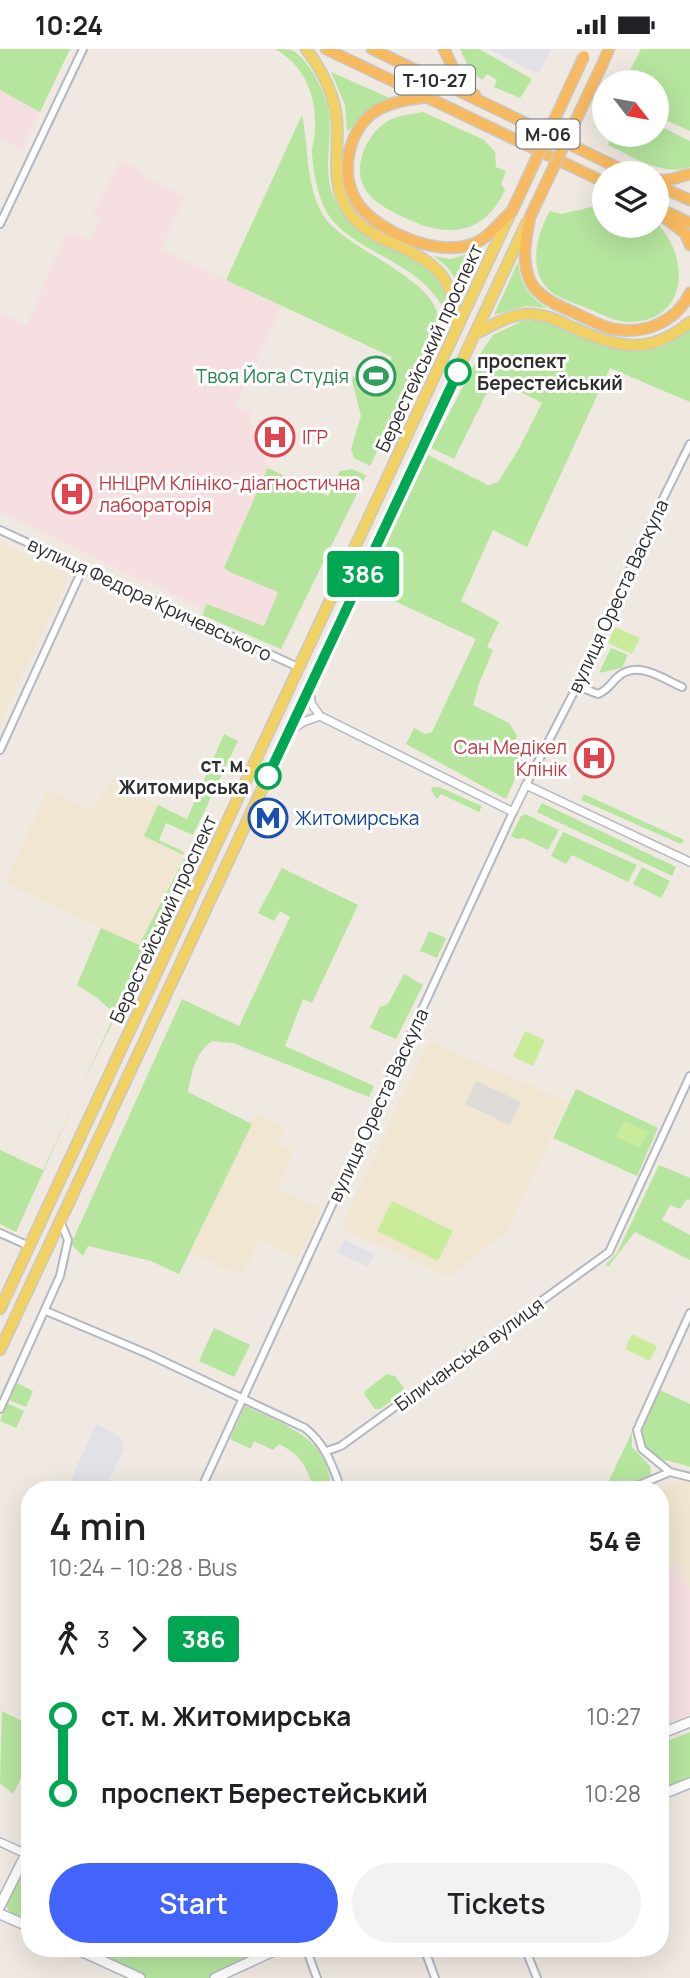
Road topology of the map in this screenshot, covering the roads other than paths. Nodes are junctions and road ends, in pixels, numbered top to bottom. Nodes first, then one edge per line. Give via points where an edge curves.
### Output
1 (83, 49) edge
2 (306, 49) edge
3 (326, 49) edge
4 (372, 49) edge
5 (444, 49) edge
6 (609, 49) edge
7 (586, 53) edge
8 (427, 97) junction
9 (498, 112) junction
10 (602, 161) edge
11 (690, 174) edge
12 (592, 176) edge
13 (669, 180) edge
14 (669, 190) edge
15 (690, 200) edge
16 (512, 211) junction
17 (669, 214) edge
18 (530, 217) junction
19 (669, 220) edge
20 (690, 223) edge
21 (0, 224) edge
22 (690, 245) edge
23 (690, 293) edge
24 (690, 322) edge
25 (457, 332) junction
26 (477, 333) junction
27 (690, 445) edge
28 (0, 530) edge
29 (83, 568) junction
30 (300, 668) junction
31 (310, 686) junction
32 (577, 686) junction
33 (682, 687) dead end
34 (320, 716) junction
35 (289, 732) junction
36 (0, 750) edge
37 (526, 785) junction
38 (513, 812) junction
39 (690, 862) edge
40 (690, 1076) edge
41 (60, 1221) junction
42 (0, 1233) edge
43 (29, 1246) junction
44 (0, 1309) edge
45 (46, 1311) junction
46 (690, 1313) edge
47 (0, 1350) edge
48 (243, 1398) junction
49 (0, 1409) edge
50 (327, 1451) junction
51 (670, 1472) junction
52 (690, 1478) edge
53 (205, 1481) edge
54 (338, 1481) edge
55 (648, 1481) edge
56 (690, 1722) edge
57 (669, 1730) edge
58 (690, 1783) edge
59 (669, 1791) edge
60 (0, 1842) edge
61 (21, 1850) edge
62 (21, 1866) edge
63 (0, 1906) edge
64 (0, 1914) edge
65 (21, 1923) edge
66 (94, 1957) edge
67 (260, 1957) edge
68 (309, 1957) edge
69 (427, 1957) edge
70 (529, 1957) edge
71 (140, 1978) edge
72 (215, 1978) edge
73 (317, 1978) edge
74 (435, 1978) edge
75 (537, 1978) edge

1 - 21 street
2 - 25 main road via 334,105 337,183 346,209 364,228 440,272 452,292
3 - 8 highway, Т-10-27
4 - 9 highway, Т-10-27
5 - 9 highway via 460,83
6 - 18 highway, Берестейський проспект / М-06, bridge
7 - 16 highway, Берестейський проспект / М-06, bridge
8 - 12 highway, Т-10-27
8 - 16 highway via 390,104 358,129 349,151 348,176 355,200 383,226 446,249 481,240
9 - 10 highway, Т-10-27
11 - 13 highway
14 - 15 highway
16 - 25 main road, Берестейський проспект
17 - 20 highway
18 - 23 highway via 524,255 530,280 537,291 567,310 611,328 641,330 653,328 679,311
18 - 26 main road, Берестейський проспект
19 - 22 highway via 685,233
24 - 26 main road via 665,340 647,345 614,344 537,314 513,316
25 - 30 main road, Берестейський проспект
26 - 31 main road, Берестейський проспект
27 - 32 street, вулиця Ореста Васкула
28 - 29 street, вулиця Федора Кричевського
29 - 30 street, вулиця Федора Кричевського
29 - 36 street
30 - 43 main road, Берестейський проспект
31 - 34 street via 311,703
31 - 35 main road, Берестейський проспект
32 - 33 street via 598,694 634,669
32 - 37 street, вулиця Ореста Васкула
34 - 35 street
34 - 38 street
35 - 41 main road, Берестейський проспект
37 - 38 street
37 - 39 street
38 - 48 street, вулиця Ореста Васкула
40 - 50 street, Біличанська вулиця via 609,1252 350,1440
41 - 45 street via 68,1240
41 - 47 main road, Берестейський проспект
42 - 43 street
43 - 44 main road, Берестейський проспект
45 - 48 street
45 - 49 street
46 - 51 street via 637,1430 642,1449
48 - 50 street via 305,1429
48 - 53 street, вулиця Ореста Васкула
50 - 54 street
51 - 52 street
51 - 55 street
56 - 57 main road
58 - 59 main road
60 - 61 street
62 - 63 main road
64 - 65 main road
66 - 71 main road
67 - 72 main road
68 - 73 street
69 - 74 street
70 - 75 street

